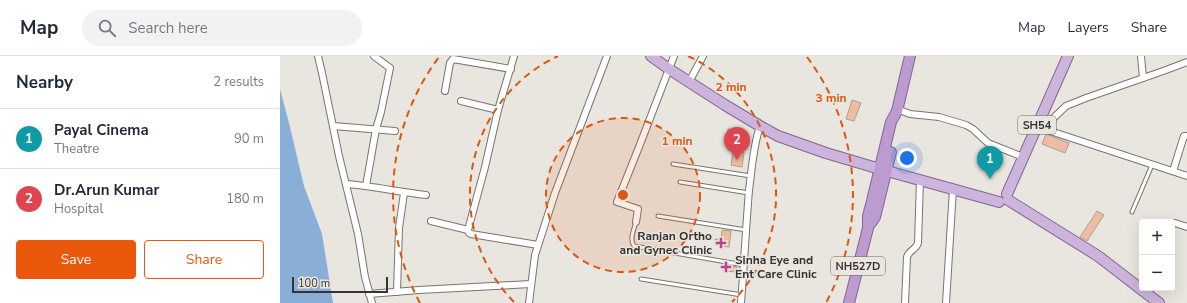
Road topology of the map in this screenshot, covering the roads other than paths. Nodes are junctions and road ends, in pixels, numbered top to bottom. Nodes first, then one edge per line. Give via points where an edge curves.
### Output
1 (318, 56) edge
2 (374, 56) edge
3 (514, 56) edge
4 (607, 56) edge
5 (652, 56) edge
6 (674, 56) edge
7 (703, 56) edge
8 (910, 56) edge
9 (1068, 56) edge
10 (1141, 56) edge
11 (1187, 62) edge
12 (511, 69) junction
13 (669, 69) junction
14 (1143, 78) junction
15 (689, 82) junction
16 (445, 91) dead end
17 (461, 101) dead end
18 (498, 110) junction
19 (897, 110) junction
20 (333, 126) junction
21 (760, 126) junction
22 (1039, 128) junction
23 (376, 129) junction
24 (395, 131) dead end
25 (1187, 136) edge
26 (1023, 157) junction
27 (673, 164) dead end
28 (1152, 164) junction
29 (883, 170) junction
30 (1173, 171) junction
31 (751, 176) junction
32 (1187, 176) edge
33 (920, 180) junction
34 (680, 182) dead end
35 (346, 184) junction
36 (366, 186) junction
37 (953, 189) junction
38 (404, 193) junction
39 (749, 193) junction
40 (426, 195) dead end
41 (1005, 199) junction
42 (1132, 212) dead end
43 (658, 216) dead end
44 (431, 221) dead end
45 (636, 222) joint
46 (1175, 223) dead end
47 (1187, 227) edge
48 (468, 230) junction
49 (746, 230) junction
50 (538, 245) junction
51 (744, 266) junction
52 (641, 279) dead end
53 (531, 284) junction
54 (397, 292) junction
55 (369, 294) junction
56 (742, 295) junction
57 (372, 303) edge
58 (529, 303) edge
59 (741, 303) edge
60 (849, 303) edge
61 (905, 303) edge
62 (946, 303) edge
63 (1159, 303) edge

1 - 20 street
2 - 23 street via 390,68
3 - 12 street
4 - 50 street
5 - 13 main road
6 - 13 street
7 - 15 street
8 - 19 highway, NH527D
9 - 22 main road, SH54
10 - 14 street
11 - 14 street
12 - 16 street via 453,59
12 - 18 street
13 - 15 main road
13 - 45 street via 617,202 638,209
14 - 22 street via 1066,106
15 - 21 main road
17 - 18 street
18 - 48 street
19 - 26 street via 939,117 966,125 988,143
19 - 29 highway, NH527D via 891,122
20 - 23 street
20 - 35 street
21 - 29 main road via 794,142
21 - 31 street via 755,142
22 - 26 main road, SH54
22 - 28 street
23 - 24 street
23 - 36 street
25 - 30 street via 1184,136
26 - 41 main road, SH54
27 - 31 lane
28 - 30 street
28 - 42 lane
29 - 33 main road
29 - 60 highway, NH527D via 868,216 868,228
30 - 32 street
31 - 39 street
33 - 37 main road
33 - 61 street via 918,244 907,257
34 - 39 lane
35 - 36 street
35 - 55 street
36 - 38 street
37 - 41 main road
37 - 62 street
38 - 40 street
38 - 54 street via 399,234
39 - 49 street
41 - 63 main road via 1098,256
43 - 49 lane
44 - 48 street
45 - 51 lane via 631,240 634,246
46 - 47 street
48 - 50 street via 471,234
49 - 51 street
50 - 53 street
51 - 56 street
52 - 56 lane
53 - 54 street
53 - 58 street
54 - 55 street
55 - 57 street
56 - 59 street

